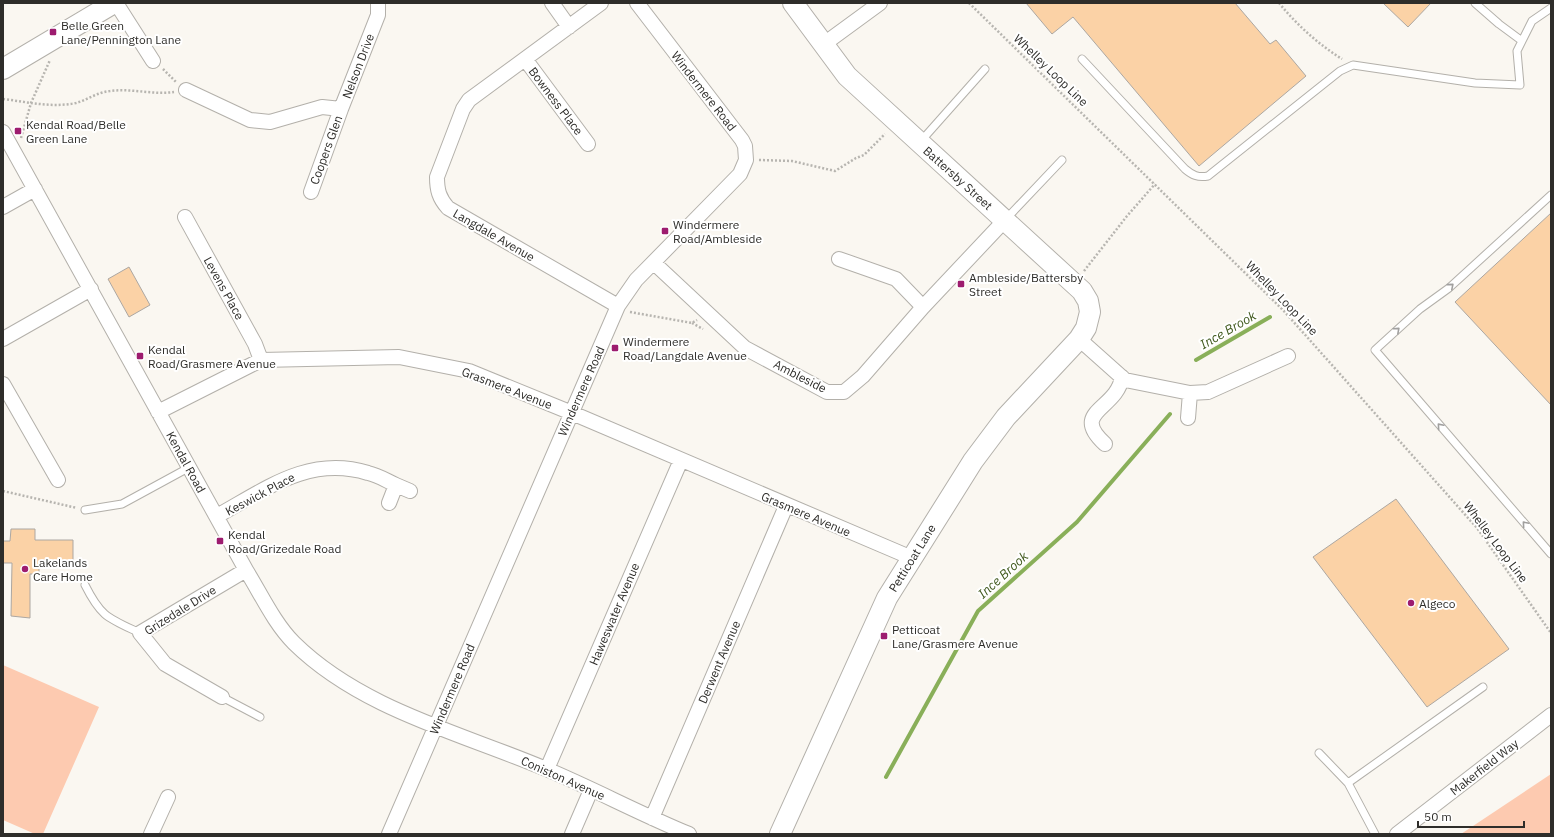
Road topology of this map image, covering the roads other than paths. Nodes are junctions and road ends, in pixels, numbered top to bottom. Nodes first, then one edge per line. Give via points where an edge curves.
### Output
1 (115, 3) edge
2 (378, 3) edge
3 (552, 3) edge
4 (601, 3) edge
5 (637, 3) edge
6 (793, 3) edge
7 (880, 3) edge
8 (1475, 3) edge
9 (1551, 8) edge
10 (569, 27) junction
11 (1522, 41) junction
12 (824, 44) junction
13 (525, 59) junction
14 (1082, 59) dead end
15 (153, 60) road end
16 (985, 68) dead end
17 (3, 70) edge
18 (186, 90) road end
19 (341, 109) junction
20 (3, 132) edge
21 (919, 142) junction
22 (588, 144) dead end
23 (1062, 160) dead end
24 (36, 190) junction
25 (311, 192) dead end
26 (1551, 195) edge
27 (3, 207) edge
28 (185, 217) dead end
29 (1005, 220) junction
30 (839, 259) dead end
31 (654, 262) junction
32 (91, 289) junction
33 (618, 306) junction
34 (923, 307) junction
35 (1090, 312) joint
36 (3, 339) edge
37 (1079, 339) junction
38 (1288, 356) dead end
39 (261, 360) junction
40 (1122, 377) junction
41 (3, 384) edge
42 (1190, 393) junction
43 (158, 412) junction
44 (572, 413) junction
45 (1188, 418) dead end
46 (1105, 444) dead end
47 (681, 460) junction
48 (190, 467) junction
49 (58, 480) dead end
50 (396, 485) junction
51 (410, 491) dead end
52 (389, 503) dead end
53 (786, 506) junction
54 (85, 510) road end
55 (217, 516) junction
56 (1551, 554) edge
57 (912, 558) junction
58 (246, 570) junction
59 (85, 585) dead end
60 (140, 633) junction
61 (1483, 687) dead end
62 (222, 697) joint
63 (1551, 715) edge
64 (260, 717) dead end
65 (436, 725) junction
66 (1319, 753) dead end
67 (547, 769) junction
68 (1348, 783) junction
69 (590, 790) junction
70 (168, 797) dead end
71 (652, 818) junction
72 (151, 834) edge
73 (389, 834) edge
74 (572, 834) edge
75 (689, 834) edge
76 (780, 834) edge
77 (1375, 834) edge
78 (1397, 834) edge

1 - 15 street
1 - 17 street
2 - 19 street, Nelson Drive via 378,15
3 - 10 street
4 - 10 street, Langdale Avenue
5 - 31 street, Windermere Road via 742,140 746,160 745,168 740,174
6 - 12 street, Battersby Street
7 - 12 street
8 - 11 lane
9 - 11 lane via 1532,21
10 - 13 street, Langdale Avenue
11 - 14 lane via 1517,51 1520,85 1475,83 1353,66 1340,71 1208,176 1200,177 1185,169
12 - 21 street, Battersby Street via 847,76
13 - 22 street, Bowness Place
13 - 33 street, Langdale Avenue via 477,93 463,109 437,177 438,195 448,208
16 - 21 lane
18 - 19 street, Nelson Drive via 259,122 270,122 322,107
19 - 25 street, Coopers Glen
20 - 24 street, Kendal Road
21 - 29 street, Battersby Street
23 - 29 lane
24 - 27 street
24 - 32 street, Kendal Road
56 -> 26 lane via 1375,350 1420,309 1449,288
28 - 39 street, Levens Place via 255,344
29 - 34 street, Ambleside
29 - 35 street, Battersby Street via 1082,291 1088,301
30 - 34 street via 896,279
31 - 33 street, Windermere Road via 636,280
31 - 34 street, Ambleside via 745,348 827,392 844,392 863,376
32 - 36 street
32 - 43 street, Kendal Road
33 - 44 street, Windermere Road
35 - 37 street, Petticoat Lane via 1089,320
37 - 40 street
37 - 57 street, Petticoat Lane via 1006,417 973,461
38 - 42 street via 1208,392
39 - 43 street, Grasmere Avenue
39 - 44 street, Grasmere Avenue via 399,357 469,372
40 - 42 street via 1125,380
40 - 46 street via 1120,388 1094,414 1091,423 1093,434
41 - 49 street
42 - 45 street
43 - 48 street, Kendal Road
44 - 47 street, Grasmere Avenue
44 - 65 street, Windermere Road
47 - 53 street, Grasmere Avenue
47 - 67 street, Haweswater Avenue
48 - 54 lane via 122,504
48 - 55 street, Kendal Road
50 - 51 street, Keswick Place
50 - 52 street
50 - 55 street, Keswick Place via 369,473 350,469 330,467 310,470 288,477
53 - 57 street, Grasmere Avenue
53 - 71 street, Derwent Avenue
55 - 58 street, Kendal Road
57 - 76 street, Petticoat Lane via 887,598 868,637
58 - 60 street, Grizedale Drive
58 - 65 street, Kendal Road via 278,623 293,642 326,670 362,694
59 - 60 lane via 95,605 110,619
60 - 62 street, Grizedale Drive via 165,664
61 - 68 lane
62 - 64 lane
63 - 78 street, Makerfield Way
65 - 67 street, Coniston Avenue
65 - 73 street, Windermere Road
66 - 68 lane
67 - 69 street, Coniston Avenue
68 - 77 lane
69 - 71 street, Coniston Avenue
69 - 74 street
70 - 72 street
71 - 75 street, Coniston Avenue

